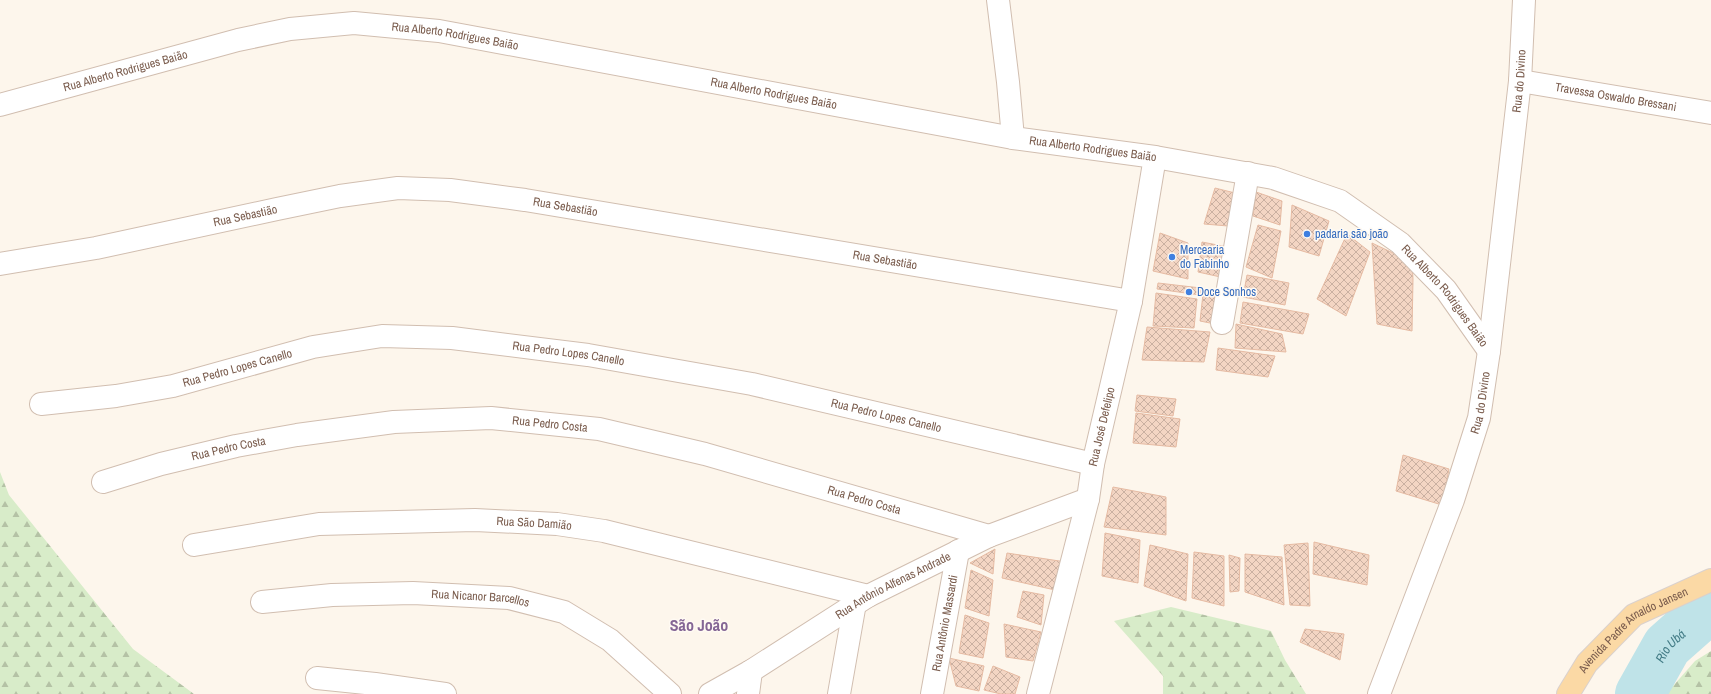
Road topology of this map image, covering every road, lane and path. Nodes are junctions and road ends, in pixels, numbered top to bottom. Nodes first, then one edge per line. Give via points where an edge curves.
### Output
1 (998, 0) edge
2 (1524, 0) edge
3 (1520, 81) junction
4 (0, 105) edge
5 (1711, 113) edge
6 (1012, 138) junction
7 (1155, 157) junction
8 (1248, 173) junction
9 (0, 264) edge
10 (1131, 301) junction
11 (1222, 322) dead end
12 (1489, 351) junction
13 (41, 404) dead end
14 (1093, 464) junction
15 (103, 482) dead end
16 (1088, 499) junction
17 (989, 536) junction
18 (194, 545) dead end
19 (958, 551) junction
20 (1711, 580) edge
21 (862, 600) junction
22 (262, 602) dead end
23 (751, 671) junction
24 (317, 678) dead end
25 (445, 694) edge
26 (670, 694) edge
27 (710, 694) edge
28 (748, 694) edge
29 (839, 694) edge
30 (932, 694) edge
31 (1038, 694) edge
32 (1379, 694) edge
33 (1568, 694) edge

1 - 6 street
2 - 3 street, Rua do Divino
3 - 5 street, Travessa Oswaldo Bressani
3 - 12 street, Rua do Divino
4 - 6 street, Rua Alberto Rodrigues Baião via 238,40 290,29 354,23 439,32
6 - 7 street, Rua Alberto Rodrigues Baião
7 - 8 street, Rua Alberto Rodrigues Baião
7 - 10 street, Rua José Defelipo
8 - 11 street
8 - 12 street, Rua Alberto Rodrigues Baião via 1273,178 1340,201 1400,243 1446,290
9 - 10 street, Rua Sebastião via 96,248 298,205 398,188 450,190 524,200
10 - 14 street, Rua José Defelipo
12 - 32 street, Rua do Divino via 1479,418 1455,493
13 - 14 street, Rua Pedro Lopes Canello via 116,396 173,386 313,347 375,337 452,338 588,355 752,384
14 - 16 street, Rua José Defelipo
15 - 17 street, Rua Pedro Costa via 161,464 297,435 394,422 492,418 599,429 705,454
16 - 17 street, Rua Antônio Alfenas Andrade
16 - 31 street, Rua José Defelipo
17 - 19 street, Rua Antônio Alfenas Andrade
18 - 21 street, Rua São Damião via 319,524 476,520 557,524 604,531
19 - 21 street, Rua Antônio Alfenas Andrade
19 - 30 street, Rua Antônio Massardi
20 - 33 main road, Avenida Padre Arnaldo Jansen via 1634,615 1587,662
21 - 23 street, Rua Antônio Alfenas Andrade
21 - 29 street
22 - 26 street, Rua Nicanor Barcellos via 332,595 413,593 509,598 564,612 610,640
23 - 27 street, Rua Antônio Alfenas Andrade
23 - 28 street
24 - 25 street

